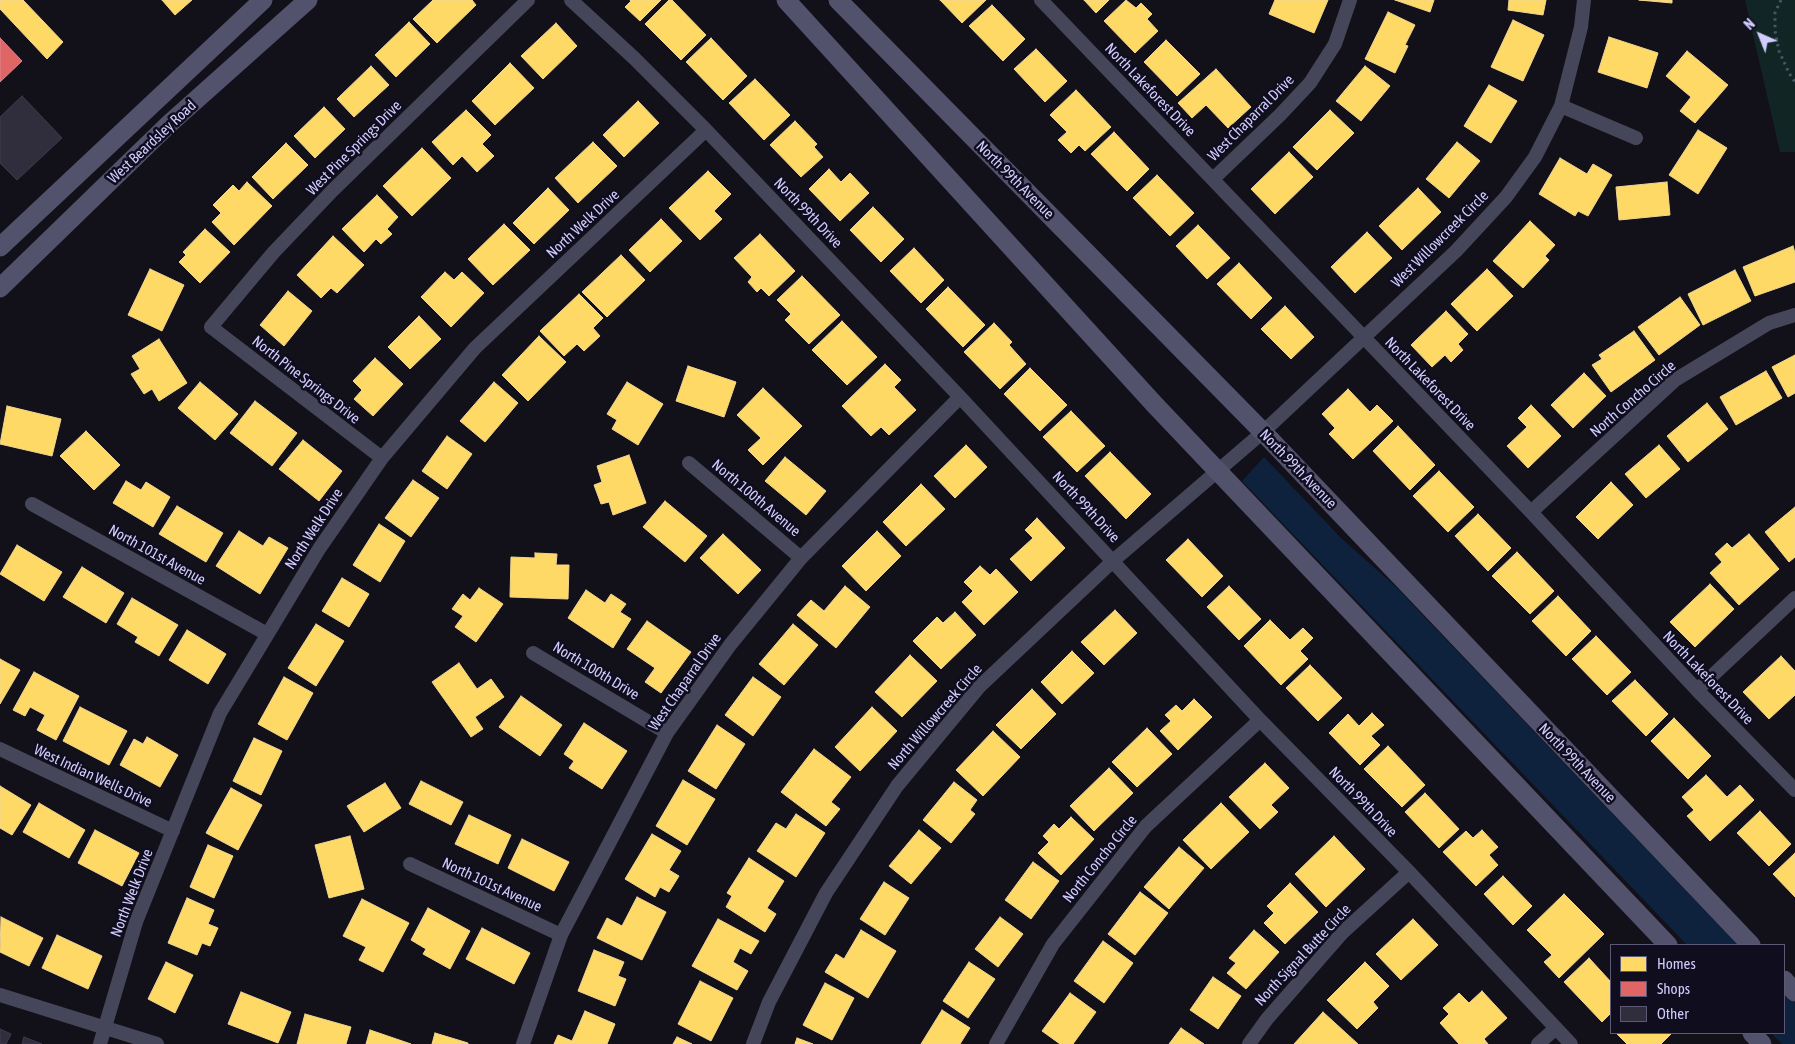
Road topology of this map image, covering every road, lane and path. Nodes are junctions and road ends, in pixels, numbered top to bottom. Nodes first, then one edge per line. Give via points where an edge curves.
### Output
1 (263, 0) edge
2 (308, 0) edge
3 (528, 0) edge
4 (571, 0) edge
5 (786, 0) edge
6 (838, 0) edge
7 (1040, 0) edge
8 (1350, 0) edge
9 (1584, 0) edge
10 (1781, 0) edge
11 (1795, 82) edge
12 (149, 106) junction
13 (1561, 106) junction
14 (169, 124) junction
15 (706, 130) junction
16 (1636, 138) dead end
17 (1213, 179) junction
18 (0, 247) edge
19 (0, 288) edge
20 (1795, 315) edge
21 (211, 327) joint
22 (1362, 337) junction
23 (960, 396) junction
24 (1263, 432) junction
25 (1240, 451) joint
26 (382, 458) junction
27 (689, 463) dead end
28 (1216, 470) junction
29 (32, 504) dead end
30 (1531, 512) junction
31 (801, 558) junction
32 (1114, 560) junction
33 (1795, 598) edge
34 (267, 634) junction
35 (533, 653) dead end
36 (1697, 690) junction
37 (1260, 720) junction
38 (667, 733) junction
39 (0, 749) edge
40 (1795, 790) edge
41 (173, 831) junction
42 (410, 864) dead end
43 (1409, 872) junction
44 (561, 934) junction
45 (1667, 944) edge
46 (1750, 944) edge
47 (1785, 981) edge
48 (1795, 992) edge
49 (0, 995) edge
50 (1556, 1028) junction
51 (104, 1029) junction
52 (1753, 1034) edge
53 (100, 1044) edge
54 (157, 1044) edge
55 (523, 1044) edge
56 (753, 1044) edge
57 (996, 1044) edge
58 (1249, 1044) edge
59 (1538, 1044) edge
60 (1571, 1044) edge
61 (1762, 1044) edge

1 - 12 main road, West Beardsley Road
2 - 14 main road, West Beardsley Road
3 - 21 street, West Pine Springs Drive via 333,190 273,253
4 - 15 street, North 99th Drive
5 - 28 main road
6 - 24 main road, North 99th Avenue
7 - 17 street, North Lakeforest Drive
8 - 17 street, West Chaparral Drive via 1335,44 1310,83
9 - 13 street, West Willowcreek Circle via 1581,27
10 - 11 path via 1775,13 1775,31 1780,51
12 - 14 main road
12 - 18 main road, West Beardsley Road
13 - 16 street
13 - 22 street, West Willowcreek Circle via 1535,157 1506,197 1456,251
14 - 19 main road, West Beardsley Road
15 - 23 street, North 99th Drive
15 - 26 street, North Welk Drive via 475,348
17 - 22 street, North Lakeforest Drive
20 - 30 street, North Concho Circle via 1769,323 1675,380
21 - 26 street, North Pine Springs Drive
22 - 24 street, West Willowcreek Circle
22 - 30 street, North Lakeforest Drive
23 - 31 street, West Chaparral Drive
23 - 32 street, North 99th Drive
24 - 25 street, West Willowcreek Circle
24 - 46 main road, North 99th Avenue
25 - 28 street, North Willowcreek Circle
26 - 34 street, North Welk Drive via 319,549
27 - 31 street, North 100th Avenue
28 - 32 street, North Willowcreek Circle
28 - 45 main road
29 - 34 street, North 101st Avenue
30 - 36 street, North Lakeforest Drive
31 - 38 street, West Chaparral Drive via 730,645
32 - 37 street, North 99th Drive
32 - 56 street, North Willowcreek Circle via 979,687 897,786 826,893 770,1002
33 - 36 street
34 - 41 street, North Welk Drive via 220,713
35 - 38 street, North 100th Drive
36 - 40 street, North Lakeforest Drive
37 - 43 street, North 99th Drive
37 - 57 street, North Concho Circle via 1146,826 1053,944
38 - 44 street, West Chaparral Drive
39 - 41 street, West Indian Wells Drive
41 - 51 street, North Welk Drive via 136,922
42 - 44 street, North 101st Avenue
43 - 50 street, North 99th Drive
43 - 58 street, North Signal Butte Circle via 1343,932
44 - 55 street, West Chaparral Drive
47 - 48 main road
49 - 51 street
50 - 59 street
50 - 60 street, North 99th Drive
51 - 53 street, North Welk Drive
51 - 54 street
52 - 61 main road

